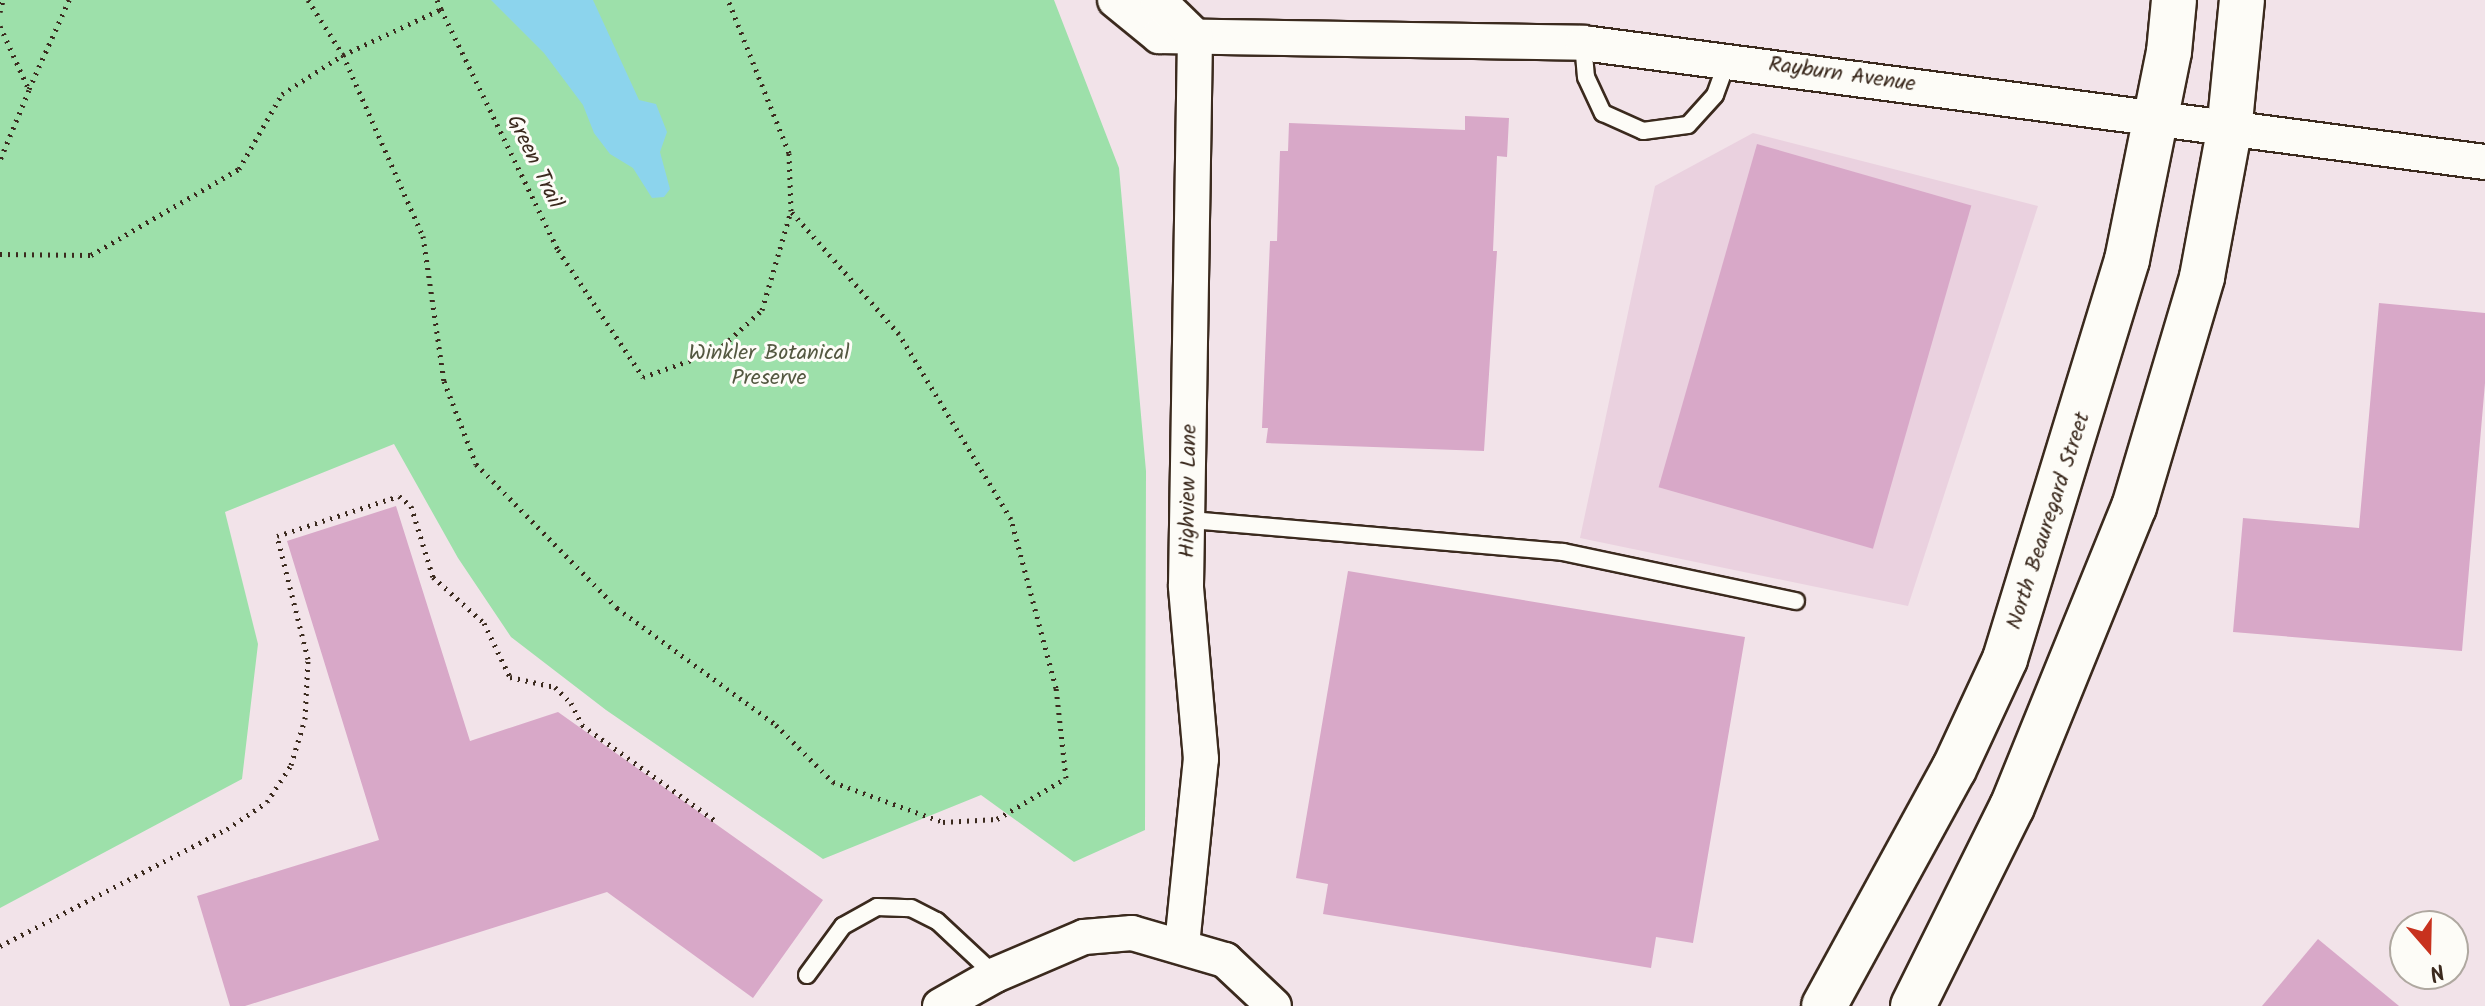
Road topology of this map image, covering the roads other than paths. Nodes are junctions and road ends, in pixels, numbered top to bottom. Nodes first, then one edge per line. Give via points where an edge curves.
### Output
1 (1115, 0) edge
2 (1158, 0) edge
3 (2174, 0) edge
4 (2242, 0) edge
5 (1195, 36) junction
6 (1583, 43) junction
7 (1728, 59) junction
8 (2156, 121) junction
9 (2229, 132) junction
10 (2485, 162) edge
11 (1190, 520) junction
12 (1796, 601) dead end
13 (1182, 945) junction
14 (807, 975) dead end
15 (995, 975) junction
16 (940, 1006) edge
17 (1274, 1006) edge
18 (1824, 1006) edge
19 (1913, 1006) edge

1 - 5 street, Rayburn Avenue via 1159,36
2 - 5 street
3 - 8 main road, North Beauregard Street
4 - 9 main road
5 - 6 street, Rayburn Avenue
5 - 11 street, Highview Lane
6 - 7 street, Rayburn Avenue
6 - 7 lane via 1586,77 1603,113 1643,131 1688,125 1715,95
7 - 8 street, Rayburn Avenue
8 - 9 street, Rayburn Avenue
8 - 18 main road, North Beauregard Street via 2093,383 2005,659 1954,769
9 - 10 street, Rayburn Avenue
9 - 19 main road via 2202,277 2109,579 2012,807
11 - 12 lane via 1563,552
11 - 13 street, Highview Lane via 1188,651 1201,759
13 - 15 street via 1132,933 1084,937
13 - 17 street via 1225,960
14 - 15 lane via 843,926 877,907 911,908 937,921
15 - 16 street

